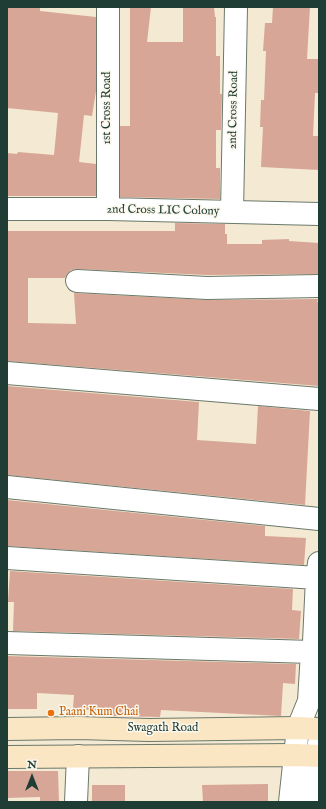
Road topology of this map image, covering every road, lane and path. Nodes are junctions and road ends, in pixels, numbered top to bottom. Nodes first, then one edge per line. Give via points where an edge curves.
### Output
1 (108, 7) edge
2 (236, 7) edge
3 (7, 209) edge
4 (108, 209) junction
5 (232, 212) junction
6 (319, 214) edge
7 (77, 282) dead end
8 (319, 286) edge
9 (7, 372) edge
10 (319, 399) edge
11 (7, 487) edge
12 (319, 519) edge
13 (7, 558) edge
14 (318, 570) edge
15 (7, 643) edge
16 (315, 645) edge
17 (309, 701) junction
18 (319, 725) edge
19 (298, 728) junction
20 (7, 729) edge
21 (319, 729) edge
22 (318, 752) edge
23 (295, 755) junction
24 (78, 756) junction
25 (7, 757) edge
26 (76, 802) edge
27 (290, 802) edge
28 (311, 802) edge

1 - 4 street, 1st Cross Road
2 - 5 street, 2nd Cross Road
3 - 4 street, 2nd Cross LIC Colony
4 - 5 street, 2nd Cross LIC Colony
5 - 6 street, 2nd Cross LIC Colony
7 - 8 street via 207,288
9 - 10 street
11 - 12 street
13 - 14 street
14 - 16 street
15 - 16 street
16 - 17 street
17 - 18 street
17 - 19 street
19 - 20 main road, Swagath Road
19 - 21 main road, Swagath Road
19 - 23 street
22 - 23 main road
22 - 28 street
23 - 24 main road
23 - 27 street
24 - 25 main road
24 - 26 street

